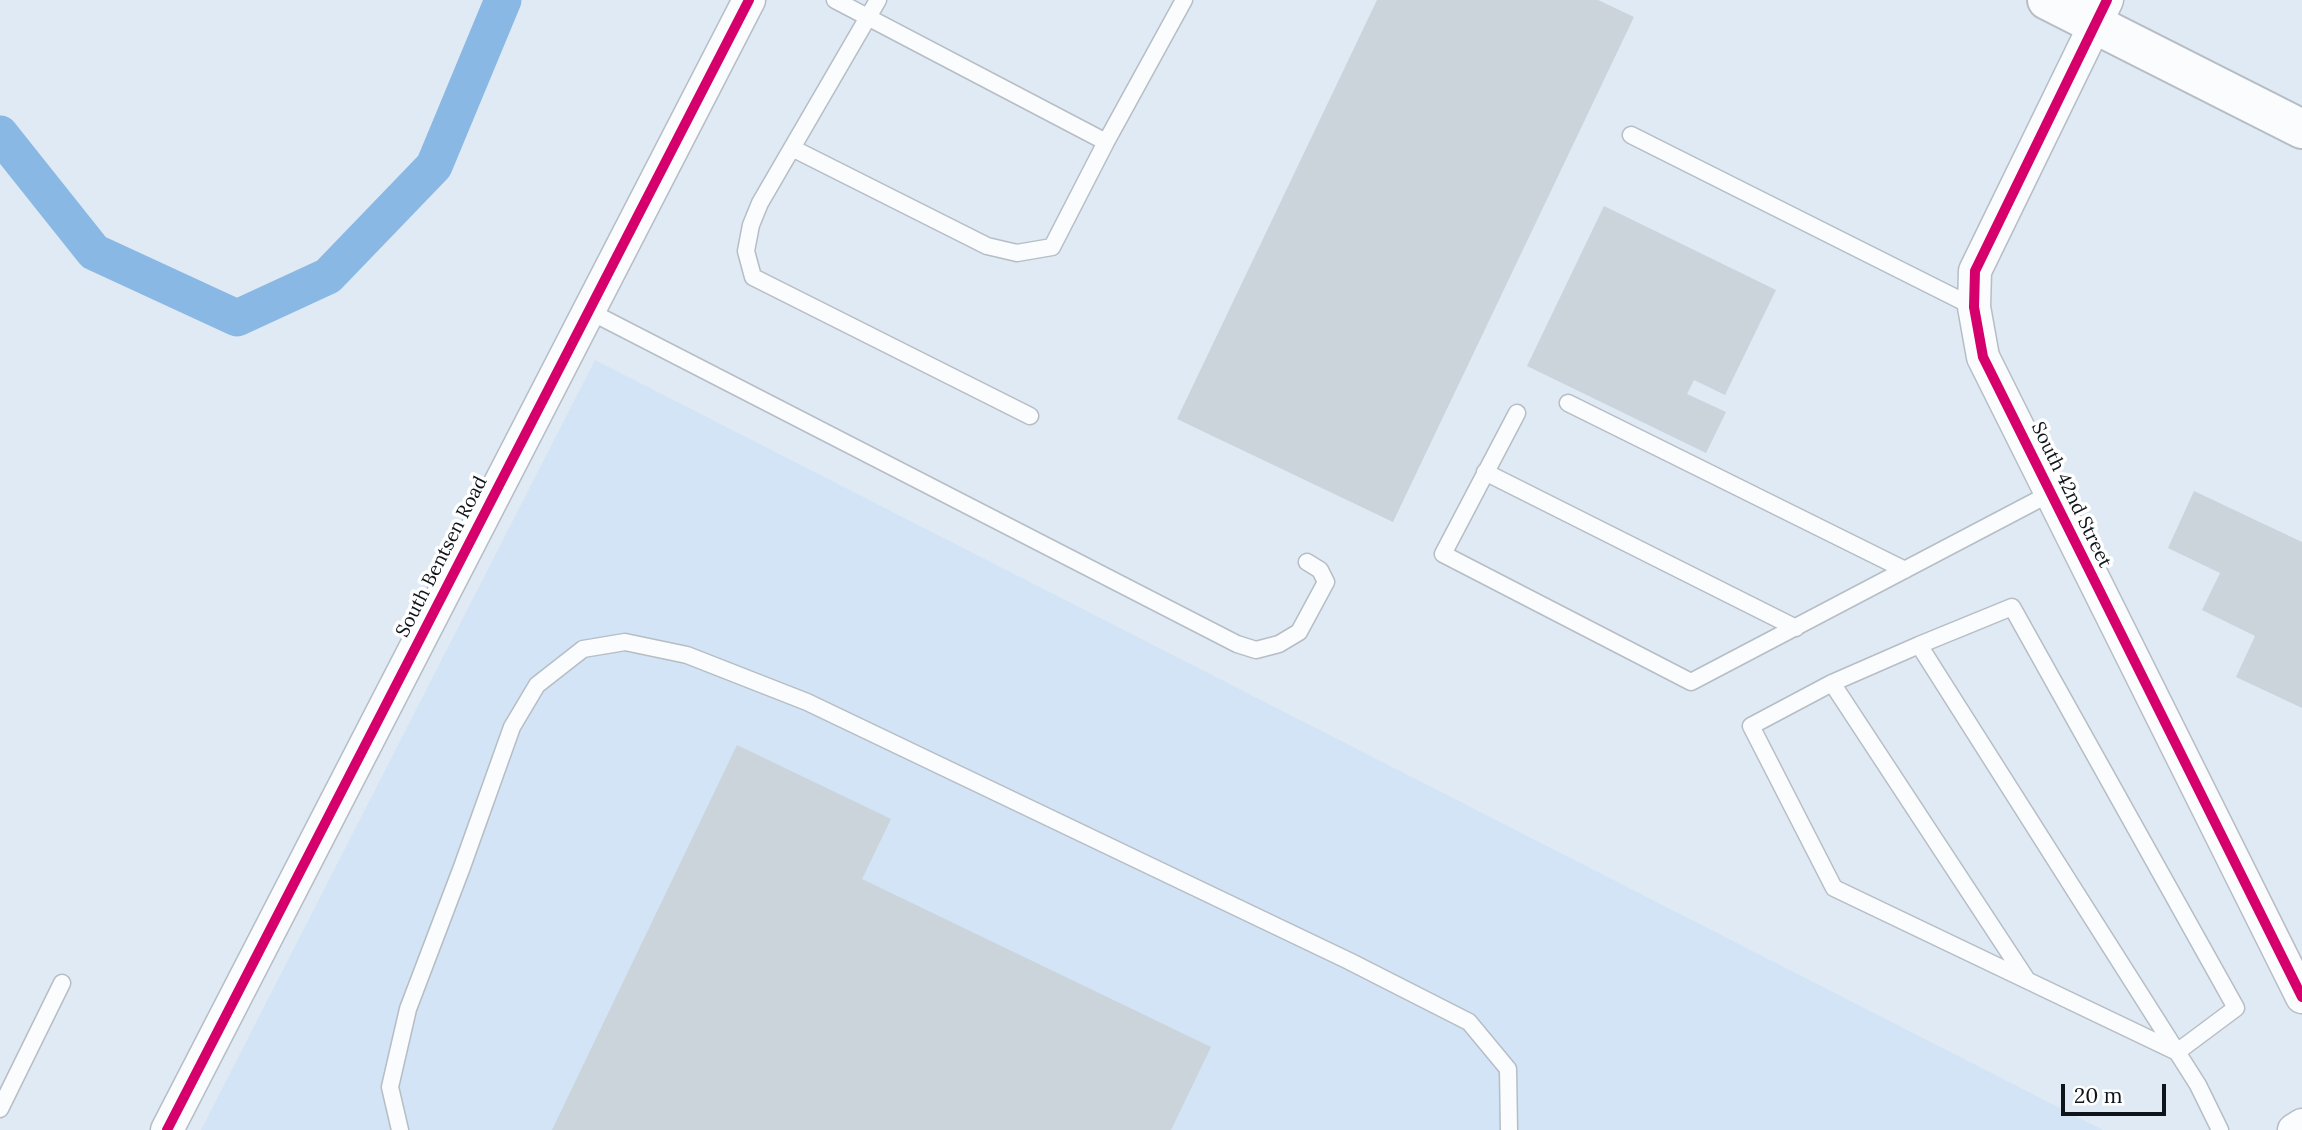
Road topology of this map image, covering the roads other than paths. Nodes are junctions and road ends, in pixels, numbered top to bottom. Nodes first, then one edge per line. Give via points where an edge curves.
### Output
1 (749, 0) edge
2 (835, 0) edge
3 (878, 0) edge
4 (1184, 0) edge
5 (2047, 0) edge
6 (2102, 12) edge
7 (869, 17) junction
8 (2302, 129) edge
9 (1631, 135) dead end
10 (1106, 142) junction
11 (792, 148) junction
12 (1974, 307) junction
13 (589, 311) junction
14 (1568, 403) dead end
15 (1517, 413) dead end
16 (1030, 416) dead end
17 (1485, 472) junction
18 (2051, 494) junction
19 (1307, 562) dead end
20 (1905, 570) junction
21 (1796, 628) junction
22 (1919, 645) junction
23 (1832, 683) junction
24 (2027, 980) junction
25 (62, 983) dead end
26 (2302, 997) edge
27 (2177, 1052) junction
28 (0, 1109) edge
29 (2302, 1125) edge
30 (167, 1130) edge
31 (400, 1130) edge
32 (1509, 1130) edge
33 (2220, 1130) edge
34 (2294, 1130) edge

1 - 13 street, South Bentsen Road
2 - 7 lane
3 - 7 lane
4 - 10 lane
5 - 6 main road
6 - 8 main road
6 - 12 street, South 42nd Street via 1975,271
7 - 10 lane
7 - 11 lane
9 - 12 lane
10 - 11 lane via 1052,247 1017,253 987,246
11 - 16 lane via 751,225 746,251 753,276
12 - 18 street, South 42nd Street via 1983,358
13 - 19 lane via 1237,644 1256,650 1299,632 1326,582 1320,570
13 - 30 street, South Bentsen Road
14 - 20 lane
15 - 17 lane
17 - 21 lane
17 - 21 lane via 1443,554 1691,681
18 - 20 lane
18 - 26 street, South 42nd Street
20 - 21 lane
22 - 23 lane
22 - 27 lane
22 - 27 lane via 2012,607 2236,1008
23 - 24 lane
23 - 24 lane via 1751,726 1834,888
24 - 27 lane
25 - 28 lane
27 - 33 lane
29 - 34 street
31 - 32 lane via 390,1087 408,1009 512,727 537,685 583,649 625,642 687,655 807,702 1469,1022 1508,1069

